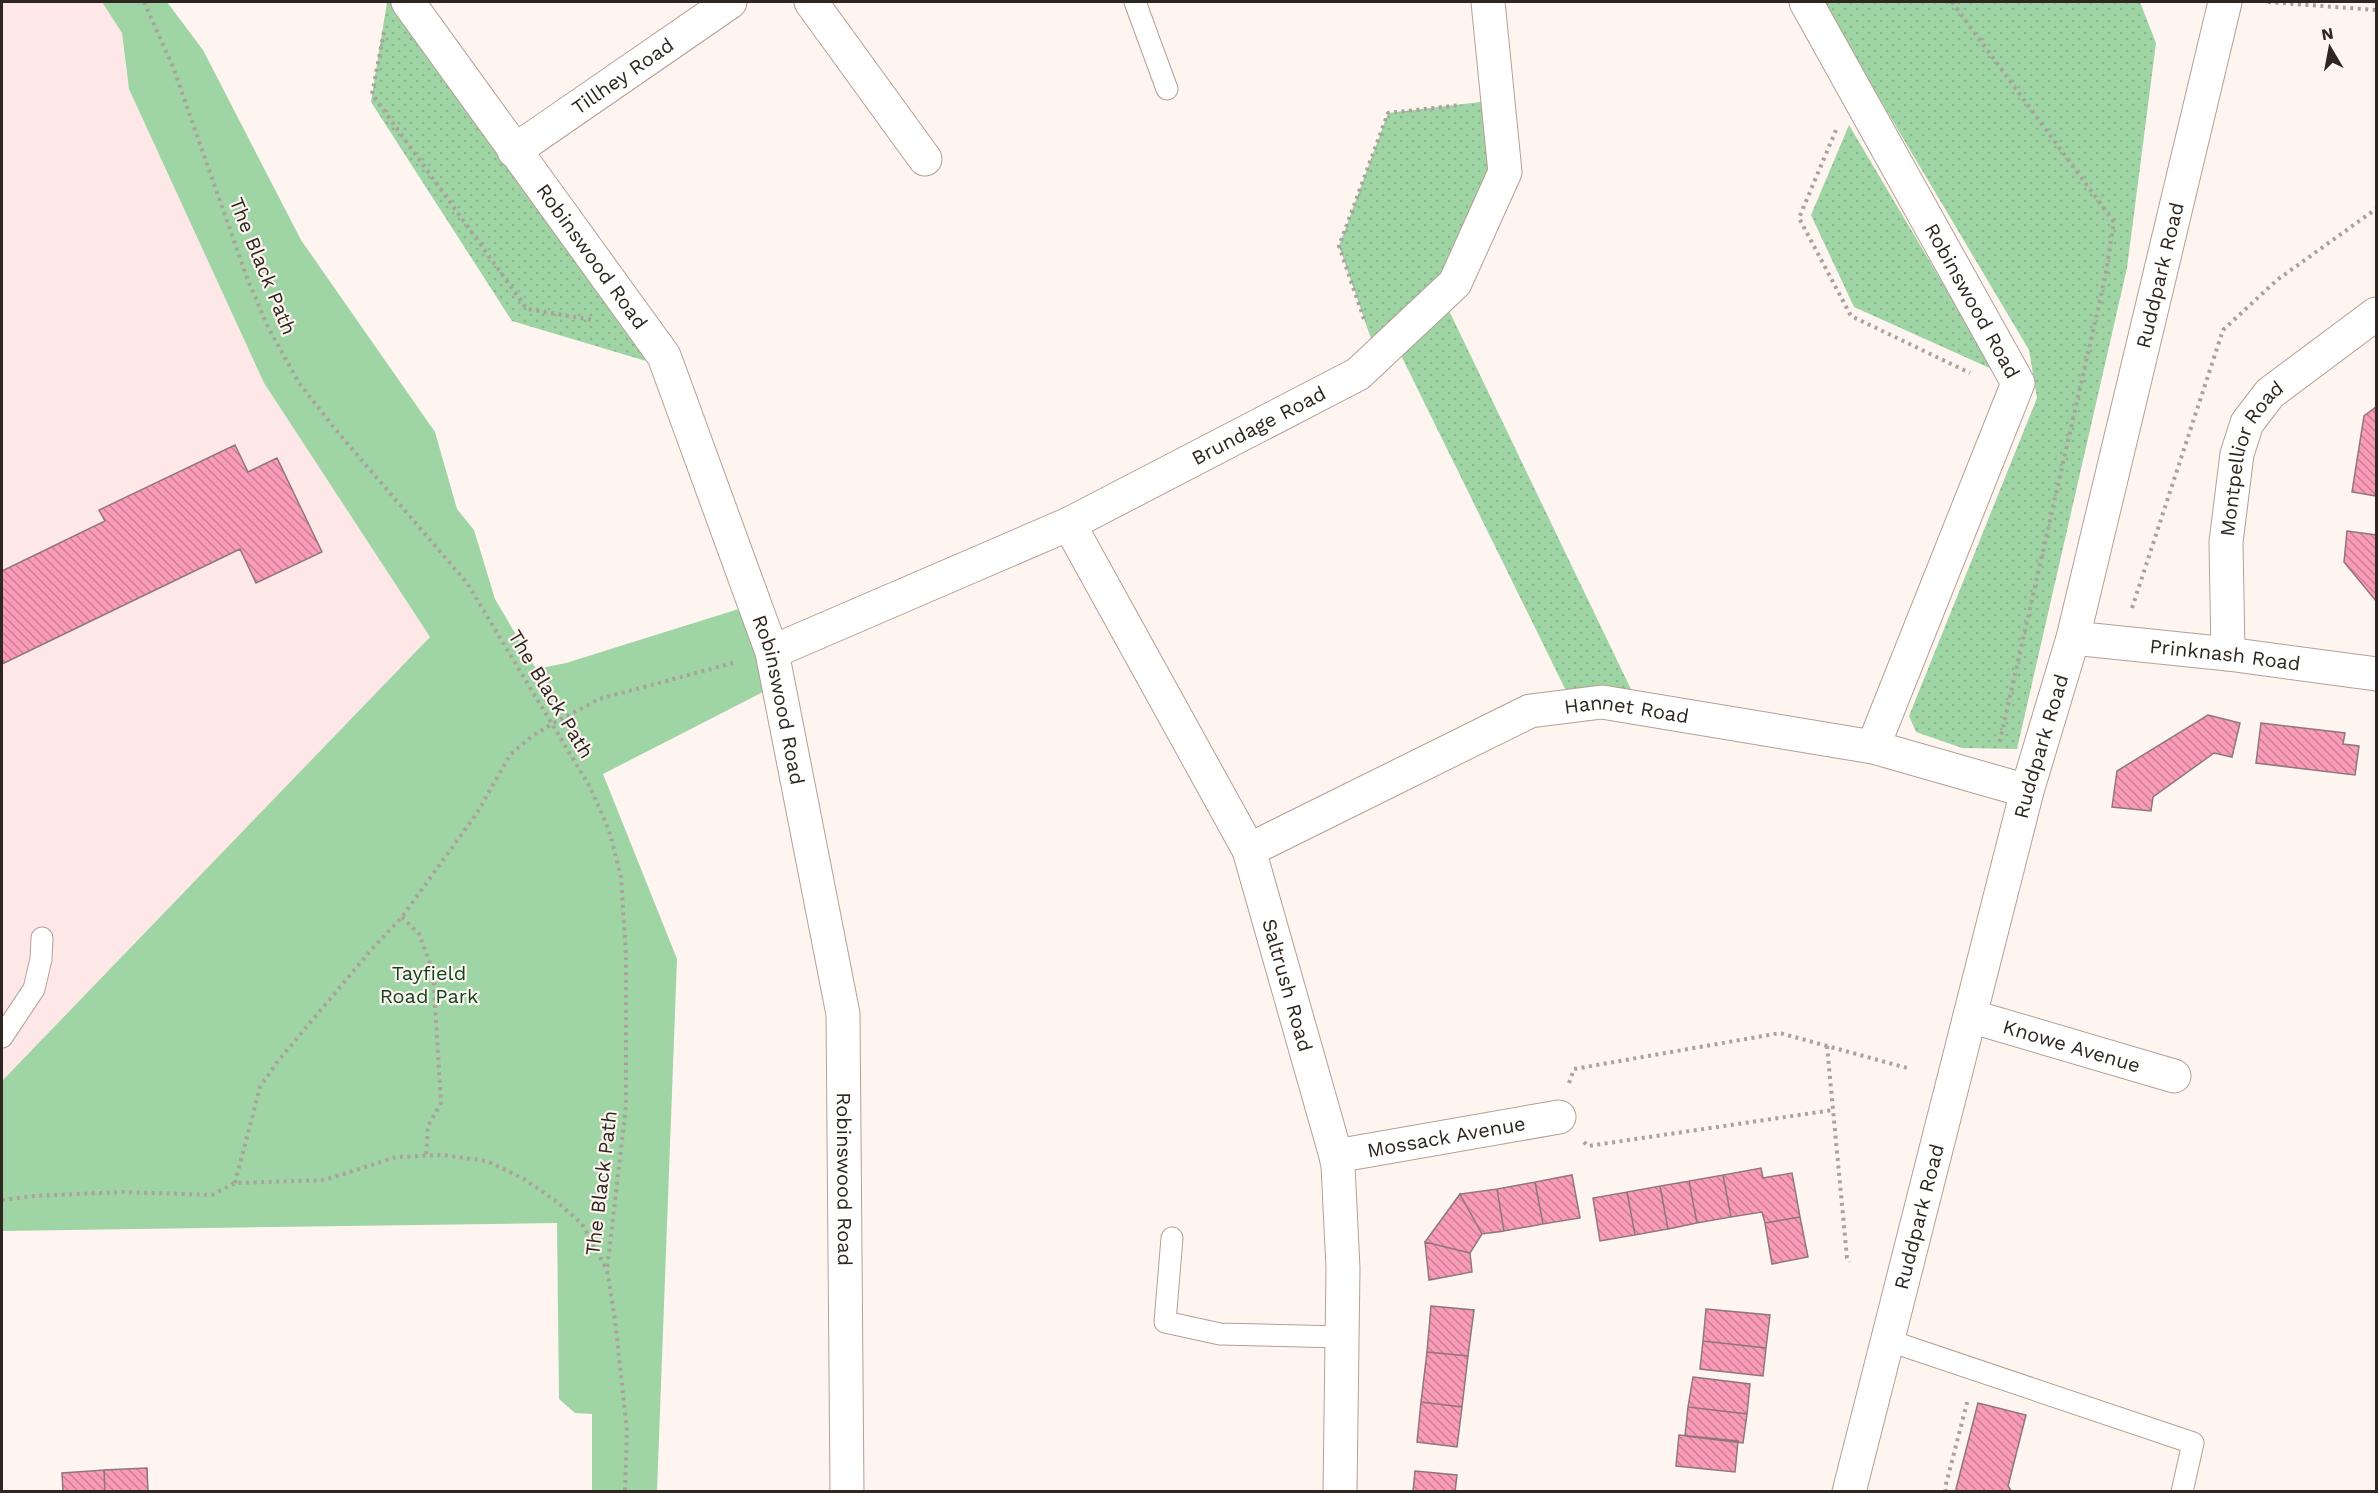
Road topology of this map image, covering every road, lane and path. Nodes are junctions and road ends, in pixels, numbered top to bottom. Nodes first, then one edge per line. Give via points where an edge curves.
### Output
1 (144, 2) edge
2 (408, 2) edge
3 (730, 2) edge
4 (811, 2) edge
5 (1135, 2) edge
6 (1488, 2) edge
7 (1806, 2) edge
8 (2225, 2) edge
9 (2268, 2) edge
10 (2287, 3) edge
11 (2376, 10) edge
12 (385, 25) dead end
13 (1167, 89) dead end
14 (1856, 93) junction
15 (1497, 100) junction
16 (514, 151) junction
17 (925, 159) dead end
18 (2376, 314) edge
19 (644, 329) junction
20 (1377, 356) junction
21 (2018, 383) junction
22 (1069, 524) junction
23 (2073, 638) junction
24 (772, 652) junction
25 (2228, 654) junction
26 (2376, 674) edge
27 (552, 724) junction
28 (1872, 747) junction
29 (2027, 791) junction
30 (1250, 850) junction
31 (402, 917) junction
32 (42, 938) dead end
33 (1970, 1016) junction
34 (2, 1037) edge
35 (1827, 1046) junction
36 (1907, 1068) dead end
37 (2174, 1076) dead end
38 (1833, 1110) junction
39 (1559, 1116) junction
40 (426, 1156) junction
41 (1336, 1156) junction
42 (236, 1183) junction
43 (2, 1200) edge
44 (1172, 1238) dead end
45 (1850, 1262) dead end
46 (607, 1270) junction
47 (1342, 1337) junction
48 (1887, 1340) junction
49 (1975, 1370) junction
50 (625, 1491) edge
51 (847, 1491) edge
52 (1340, 1491) edge
53 (1849, 1491) edge
54 (1947, 1491) edge
55 (2182, 1491) edge

1 - 27 path, The Black Path via 173,67 247,278 299,383 466,583
2 - 16 street, Robinswood Road
3 - 16 street, Tillhey Road
4 - 17 street
5 - 13 lane
6 - 15 street, Brundage Road
7 - 14 street, Robinswood Road
8 - 23 street, Ruddpark Road
9 - 10 path
10 - 11 path
12 - 19 path via 372,94 528,309
14 - 21 street, Robinswood Road
14 - 21 path via 1841,117 1799,218 1851,316 1992,383
15 - 20 street, Brundage Road via 1505,172 1455,283
15 - 20 path via 1388,113 1339,246
16 - 19 street, Robinswood Road
18 - 25 street, Montpellior Road via 2270,393 2247,423 2237,454 2226,542
19 - 24 street, Robinswood Road via 664,356
20 - 22 street, Brundage Road via 1358,374
21 - 28 street, Robinswood Road
22 - 24 street, Brundage Road
22 - 30 street, Saltrush Road
23 - 25 street, Prinknash Road
23 - 29 street, Ruddpark Road
24 - 27 path via 599,699
24 - 51 street, Robinswood Road via 843,1014
25 - 26 street, Prinknash Road
27 - 31 path via 510,755 477,813
27 - 46 path, The Black Path via 590,787 609,830 621,877 626,955 626,1106
28 - 29 street, Hannet Road
28 - 30 street, Hannet Road via 1602,702 1530,711
29 - 33 street, Ruddpark Road
30 - 41 street, Saltrush Road
31 - 40 path via 419,934 433,971 441,1103 428,1126
31 - 42 path via 260,1087
32 - 34 lane via 34,989
33 - 37 street, Knowe Avenue
33 - 48 street, Ruddpark Road
35 - 36 path
35 - 38 path
35 - 39 path via 1780,1033 1574,1069
38 - 39 path via 1588,1146
38 - 45 path
39 - 41 street, Mossack Avenue
40 - 42 path via 396,1157 325,1180
40 - 46 path via 487,1161 524,1179 582,1224
41 - 47 street, Saltrush Road via 1343,1268
42 - 43 path via 212,1195 124,1192
44 - 47 lane via 1165,1322 1220,1334
46 - 50 path, The Black Path via 627,1431
47 - 52 street, Saltrush Road
48 - 49 lane
48 - 53 street, Ruddpark Road
49 - 54 path
49 - 55 lane via 2193,1443

